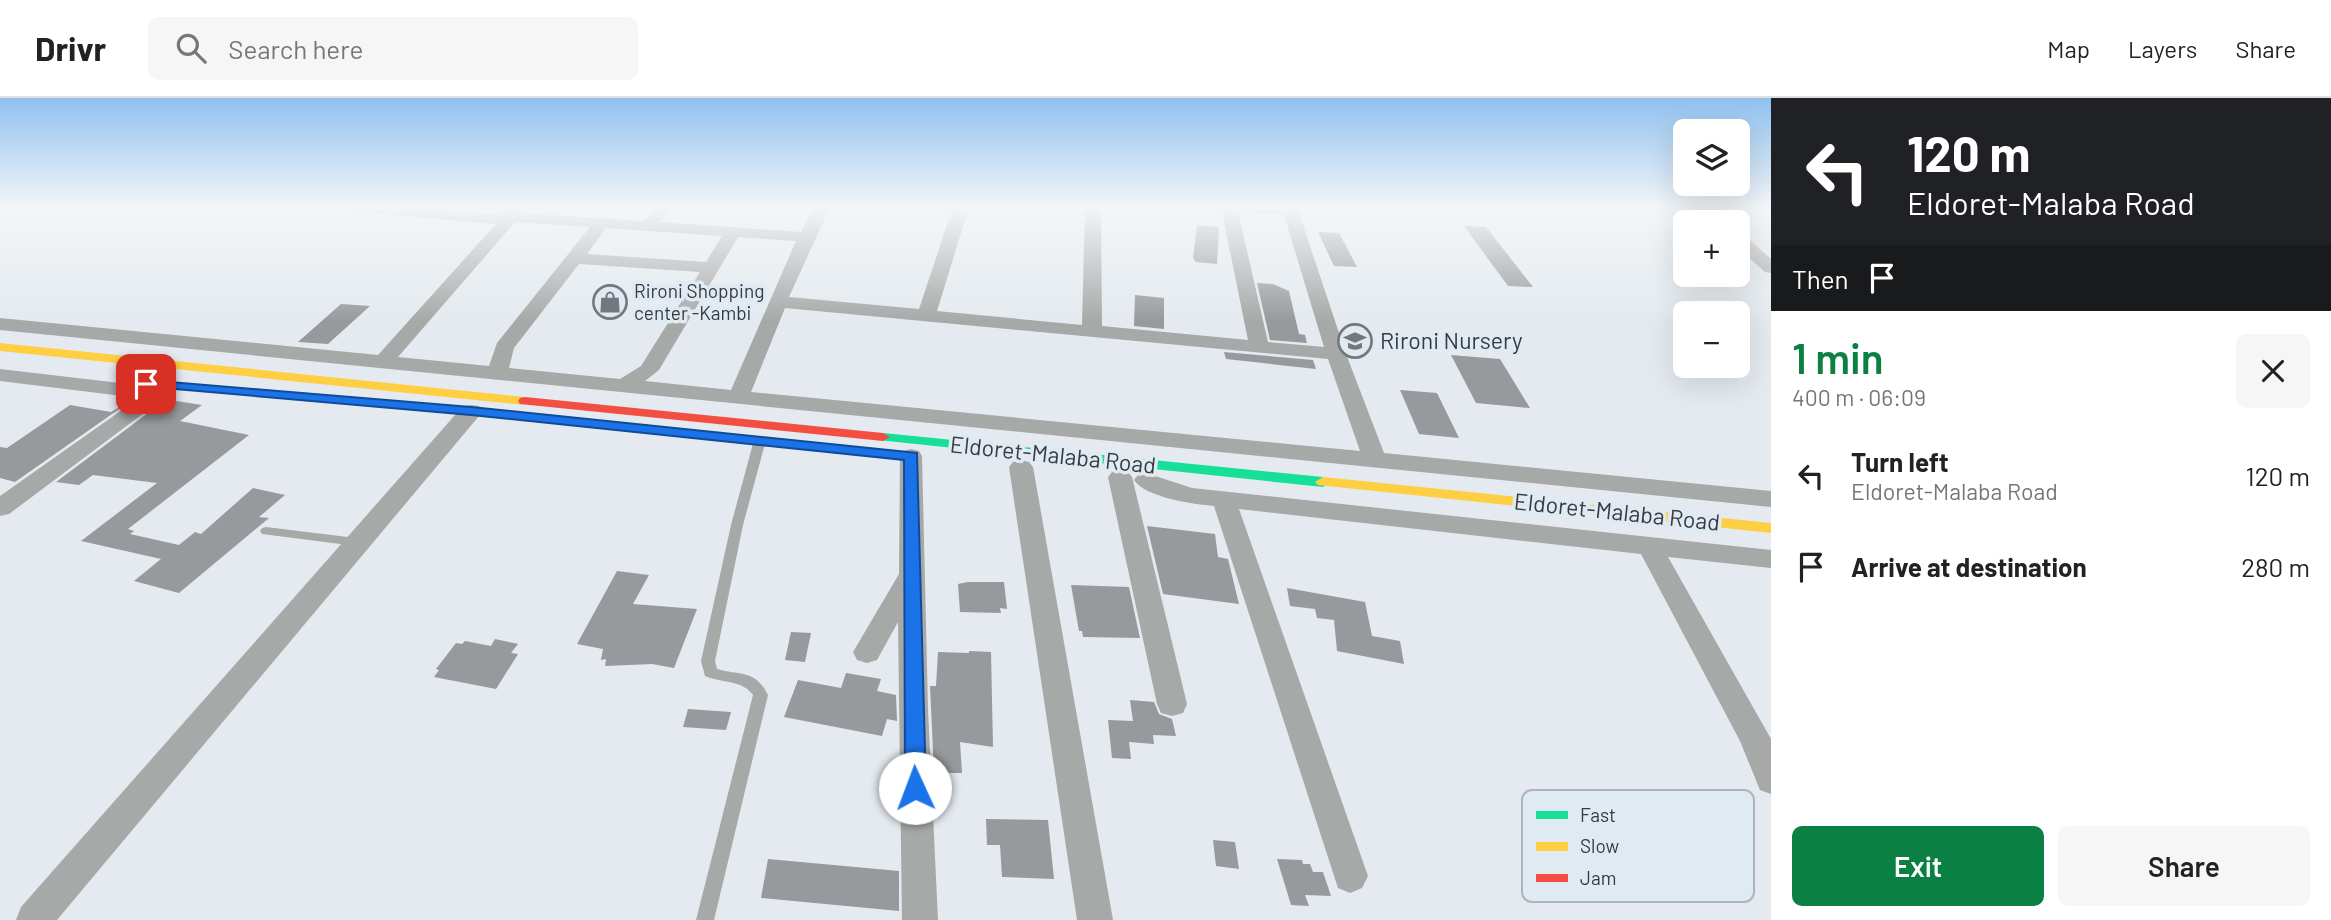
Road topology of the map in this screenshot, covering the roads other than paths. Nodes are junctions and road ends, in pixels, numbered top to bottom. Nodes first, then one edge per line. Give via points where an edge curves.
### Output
1 (485, 245) edge
2 (584, 245) edge
3 (725, 245) edge
4 (803, 245) edge
5 (948, 245) edge
6 (1093, 245) edge
7 (1239, 245) edge
8 (1301, 245) edge
9 (1750, 250) edge
10 (574, 258) junction
11 (711, 268) junction
12 (1771, 268) edge
13 (779, 302) junction
14 (926, 316) junction
15 (0, 324) edge
16 (1092, 332) junction
17 (0, 348) edge
18 (1260, 348) junction
19 (1336, 354) junction
20 (383, 362) junction
21 (0, 367) edge
22 (497, 373) junction
23 (0, 375) edge
24 (23, 377) junction
25 (623, 386) junction
26 (170, 389) junction
27 (0, 392) edge
28 (738, 397) junction
29 (416, 406) dead end
30 (471, 411) junction
31 (760, 440) junction
32 (911, 456) junction
33 (1375, 460) junction
34 (1021, 467) junction
35 (1133, 479) junction
36 (1771, 499) edge
37 (1224, 500) junction
38 (0, 508) edge
39 (1771, 528) edge
40 (266, 531) dead end
41 (356, 542) junction
42 (1771, 544) edge
43 (1650, 547) junction
44 (1771, 559) edge
45 (914, 569) junction
46 (867, 652) dead end
47 (1172, 704) dead end
48 (1763, 749) edge
49 (1771, 780) edge
50 (1350, 876) dead end
51 (34, 920) edge
52 (705, 920) edge
53 (920, 920) edge
54 (1095, 920) edge

1 - 20 street
2 - 10 street
3 - 11 street
4 - 13 street
5 - 14 street
6 - 16 street
7 - 18 street
8 - 19 street
9 - 12 street
10 - 11 street
10 - 22 street via 504,347
11 - 25 street via 649,370
13 - 14 street
13 - 28 street
14 - 16 street
15 - 20 street
16 - 18 street
17 - 39 highway, Eldoret-Malaba Road
18 - 19 street
19 - 33 street
20 - 22 street
21 - 26 highway
22 - 25 street
23 - 24 street
24 - 26 street
24 - 27 street
25 - 28 street
26 - 38 street
28 - 33 street
29 - 30 highway, Eldoret-Malaba Road
30 - 31 highway, Eldoret-Malaba Road
30 - 41 street
31 - 32 highway, Eldoret-Malaba Road
31 - 52 lane via 708,662 710,673 742,678 756,685 761,695
32 - 34 highway, Eldoret-Malaba Road
32 - 45 street
33 - 36 street
34 - 35 highway, Eldoret-Malaba Road
34 - 54 street
35 - 37 street, Eldoret-Malaba Road
35 - 42 highway, Eldoret-Malaba Road
35 - 47 street
37 - 43 street, Eldoret-Malaba Road
37 - 50 street
40 - 41 lane
41 - 51 street
43 - 44 street, Eldoret-Malaba Road
43 - 48 street
45 - 46 street
45 - 53 street
48 - 49 street

